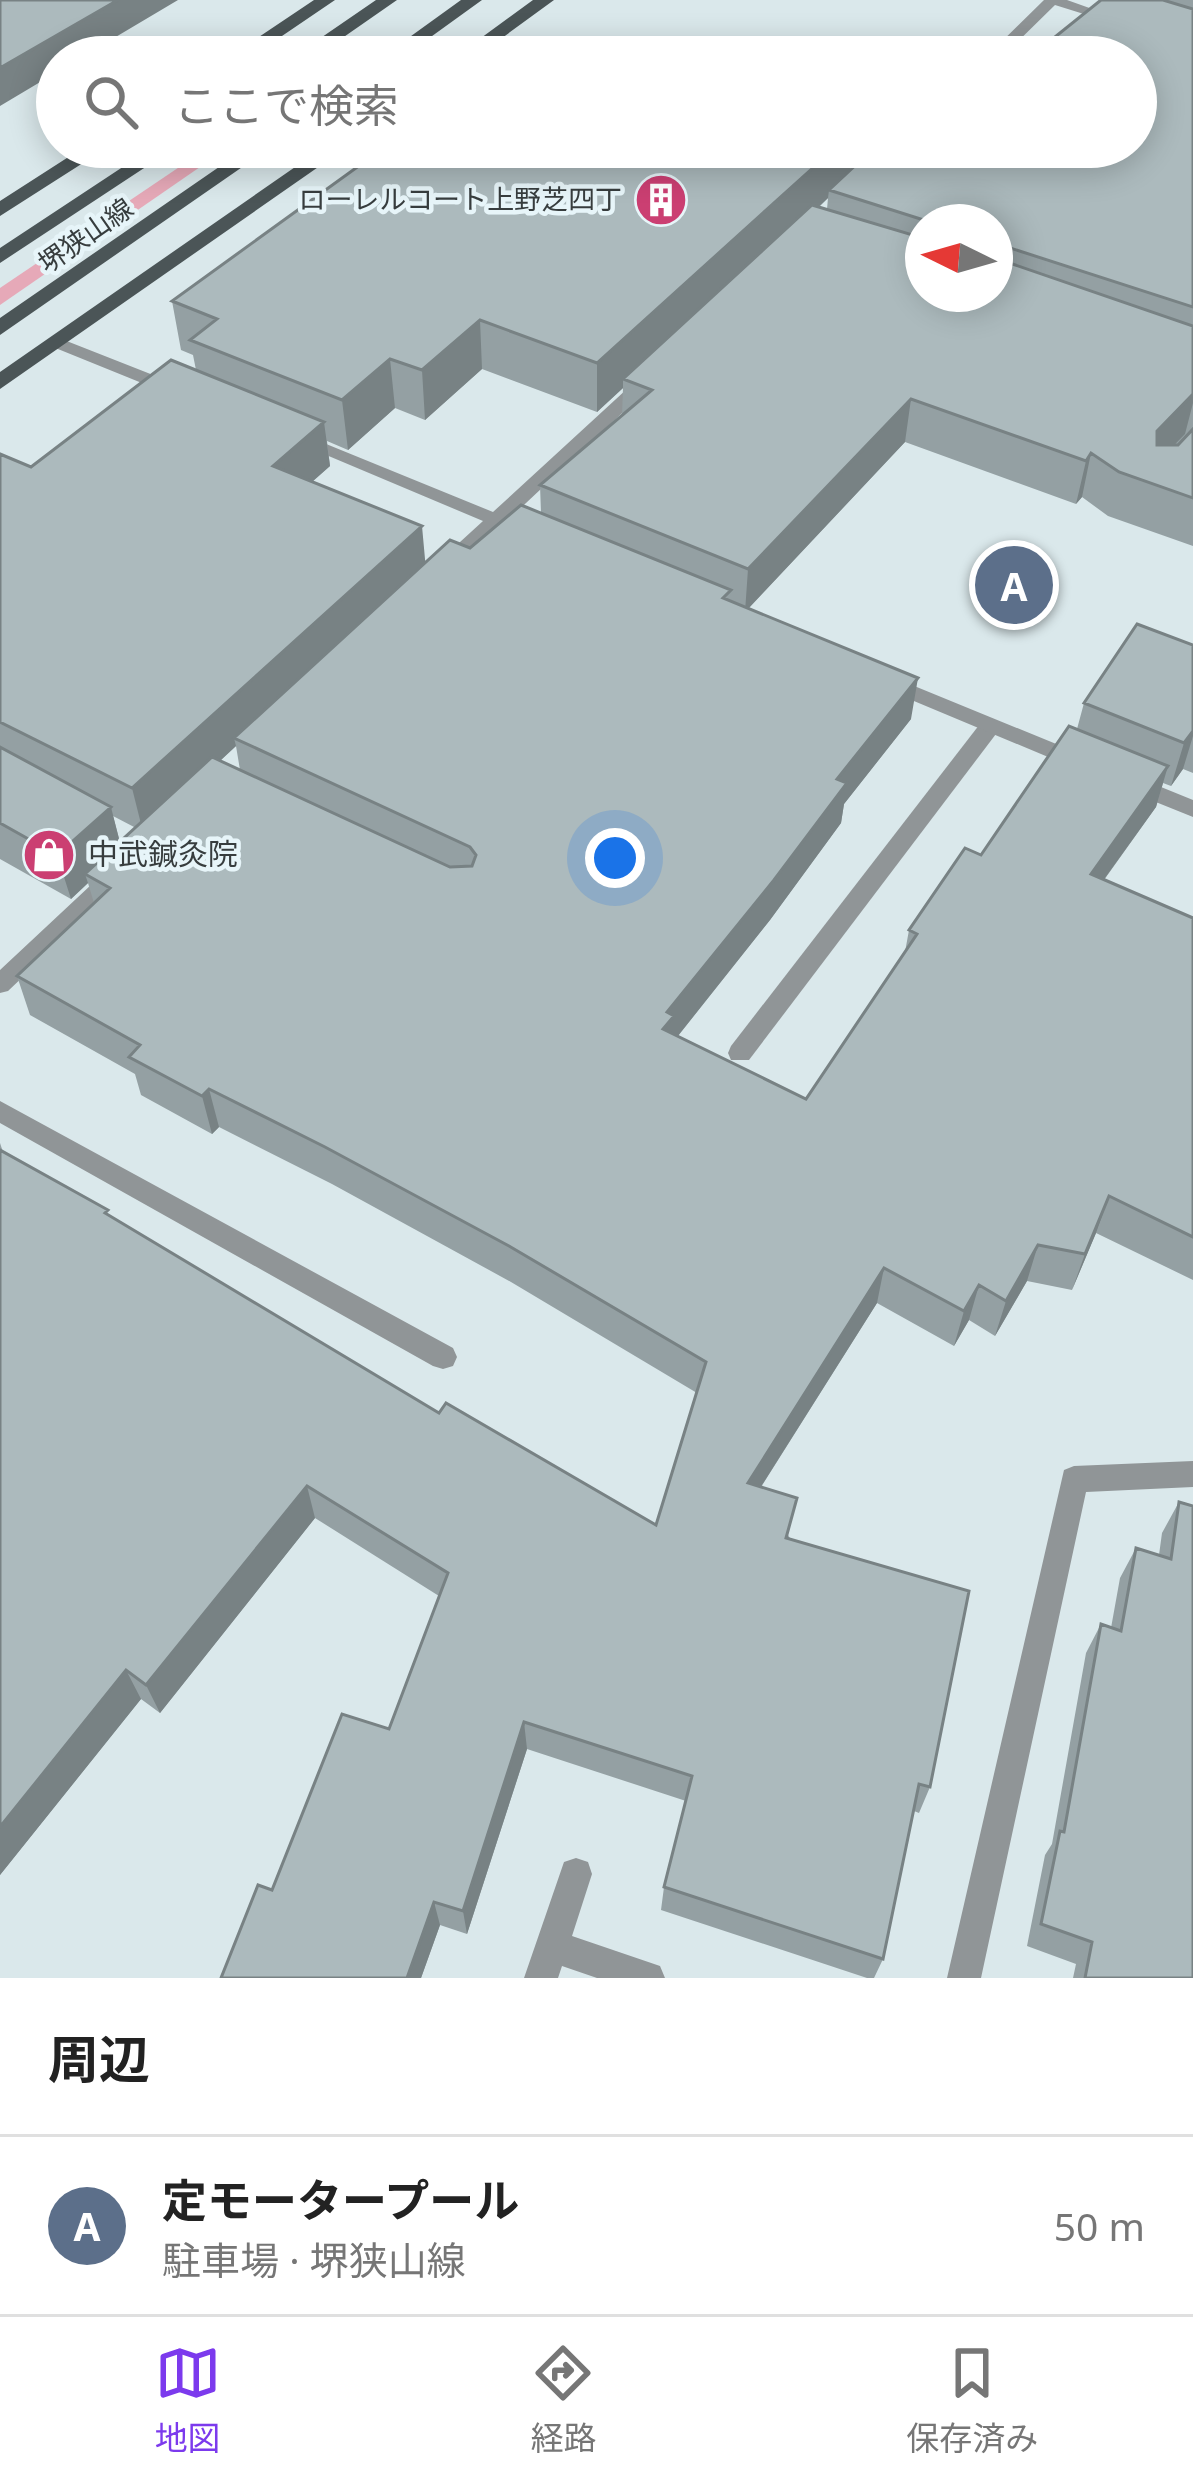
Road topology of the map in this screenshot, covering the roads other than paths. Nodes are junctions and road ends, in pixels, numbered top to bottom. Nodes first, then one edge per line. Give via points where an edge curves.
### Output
1 (326, 0) edge
2 (388, 0) edge
3 (473, 0) edge
4 (545, 0) edge
5 (1052, 0) edge
6 (1133, 26) edge
7 (270, 36) edge
8 (334, 36) edge
9 (421, 36) edge
10 (494, 36) edge
11 (1015, 36) edge
12 (65, 168) edge
13 (134, 168) edge
14 (231, 168) edge
15 (307, 168) edge
16 (0, 210) edge
17 (0, 257) edge
18 (0, 328) edge
19 (59, 343) junction
20 (668, 360) edge
21 (0, 382) edge
22 (193, 397) edge
23 (279, 432) edge
24 (495, 519) junction
25 (538, 537) edge
26 (418, 592) edge
27 (862, 671) edge
28 (991, 725) junction
29 (1193, 809) edge
30 (129, 864) edge
31 (0, 984) edge
32 (740, 1053) dead end
33 (0, 1111) edge
34 (443, 1357) dead end
35 (1193, 1474) edge
36 (576, 1874) dead end
37 (546, 1962) edge
38 (648, 1978) edge
39 (964, 1978) edge

1 - 7 main road
2 - 8 main road
3 - 9 main road
4 - 10 main road
5 - 6 street
5 - 11 street
12 - 16 main road
13 - 17 main road, 堺狭山線
14 - 18 main road, 堺狭山線
15 - 19 main road
19 - 21 main road
19 - 22 street
20 - 24 street
23 - 24 street
24 - 25 street
24 - 26 street
27 - 28 street
28 - 29 street
28 - 32 street
30 - 31 street
33 - 34 street
35 - 39 street via 1074,1479
36 - 37 street
37 - 38 street

